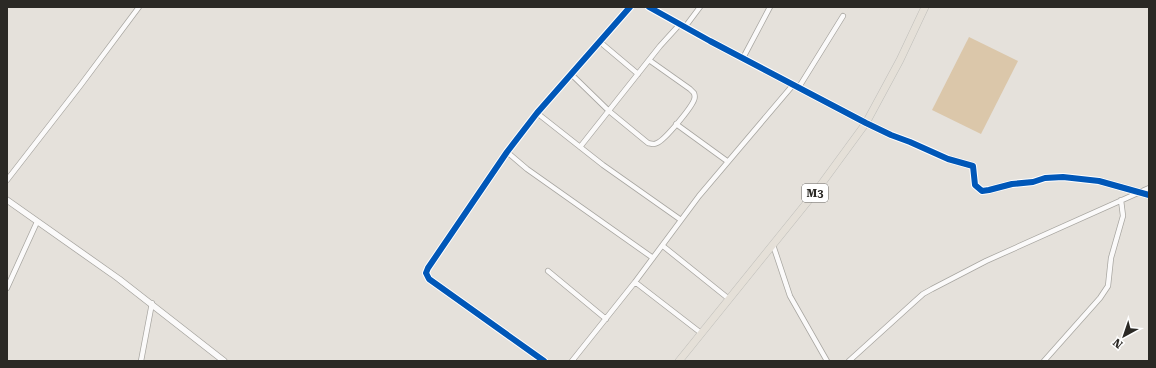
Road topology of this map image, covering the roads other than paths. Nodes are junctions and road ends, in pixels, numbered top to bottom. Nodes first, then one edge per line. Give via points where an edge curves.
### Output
1 (138, 7) edge
2 (630, 7) edge
3 (649, 7) edge
4 (700, 7) edge
5 (770, 7) edge
6 (925, 7) edge
7 (843, 16) dead end
8 (680, 24) junction
9 (685, 27) junction
10 (600, 42) junction
11 (743, 58) junction
12 (649, 60) junction
13 (571, 74) junction
14 (638, 74) junction
15 (793, 85) junction
16 (799, 87) junction
17 (609, 111) junction
18 (537, 112) junction
19 (866, 123) junction
20 (676, 124) junction
21 (580, 147) junction
22 (507, 152) junction
23 (728, 161) junction
24 (7, 180) edge
25 (1149, 188) edge
26 (1140, 191) junction
27 (1149, 195) edge
28 (7, 200) edge
29 (1121, 200) junction
30 (681, 220) junction
31 (37, 222) junction
32 (773, 245) junction
33 (663, 246) junction
34 (653, 258) junction
35 (548, 271) dead end
36 (635, 282) junction
37 (7, 288) edge
38 (729, 299) junction
39 (152, 303) junction
40 (606, 319) junction
41 (701, 333) junction
42 (141, 361) edge
43 (224, 361) edge
44 (544, 361) edge
45 (572, 361) edge
46 (679, 361) edge
47 (827, 361) edge
48 (849, 361) edge
49 (1044, 361) edge

1 - 24 street
2 - 10 street
3 - 8 street
4 - 9 street
5 - 11 street
6 - 19 main road, M3
7 - 16 street
8 - 9 street
8 - 12 street
9 - 11 street
10 - 13 street
10 - 14 street
11 - 15 street
12 - 14 street
12 - 20 street via 694,93 695,99
13 - 17 street
13 - 18 street
14 - 17 street
15 - 16 street
15 - 23 street
16 - 19 street
17 - 20 street via 654,144
17 - 21 street
18 - 21 street
18 - 22 street
19 - 26 street via 948,159 973,166 975,185 982,191 1045,178 1064,177 1099,181
19 - 32 main road, M3 via 834,169
20 - 23 street
21 - 30 street
22 - 34 street via 527,169
22 - 44 street via 426,273 429,279
23 - 30 street
25 - 26 street
26 - 27 street
26 - 29 street
28 - 31 street
29 - 48 street via 986,261 932,289
29 - 49 street via 1123,216 1111,258 1108,286
30 - 33 street
31 - 37 street
31 - 39 street
32 - 38 main road, M3
32 - 47 street via 790,296
33 - 34 street
33 - 38 street
34 - 36 street
35 - 40 street
36 - 40 street
36 - 41 street
38 - 41 main road, M3
39 - 42 street
39 - 43 street
40 - 45 street
41 - 46 main road, M3

